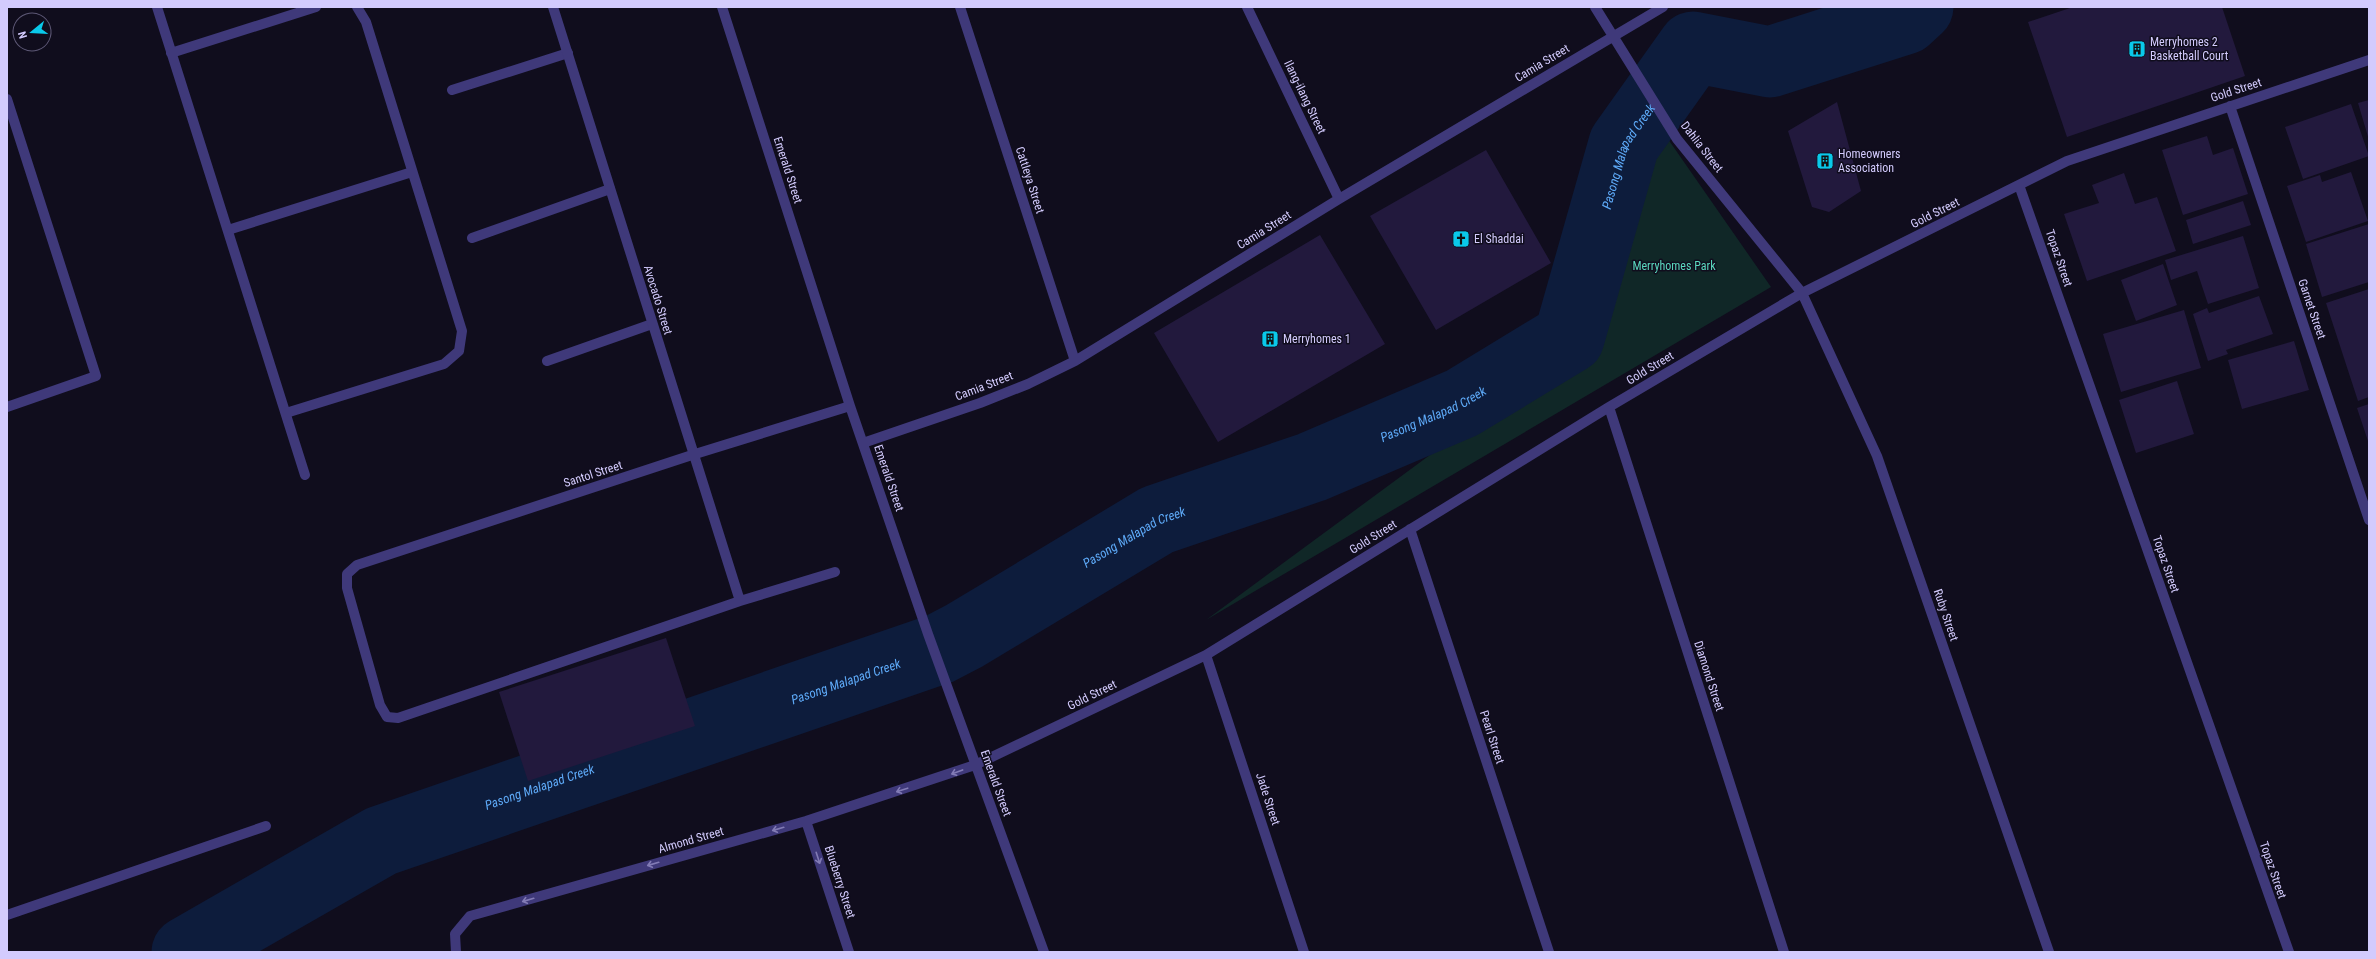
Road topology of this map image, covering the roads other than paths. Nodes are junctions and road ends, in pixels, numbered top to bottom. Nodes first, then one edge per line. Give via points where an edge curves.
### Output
1 (157, 7) edge
2 (316, 7) edge
3 (357, 7) edge
4 (553, 7) edge
5 (722, 7) edge
6 (960, 7) edge
7 (1247, 7) edge
8 (1595, 7) edge
9 (1663, 7) edge
10 (1612, 37) junction
11 (171, 53) junction
12 (568, 53) junction
13 (2369, 60) edge
14 (452, 90) dead end
15 (7, 99) edge
16 (2230, 106) junction
17 (412, 172) junction
18 (2019, 185) junction
19 (610, 189) junction
20 (1339, 199) junction
21 (228, 230) junction
22 (472, 238) dead end
23 (1802, 294) junction
24 (652, 324) junction
25 (548, 361) dead end
26 (1075, 361) junction
27 (850, 406) junction
28 (7, 407) edge
29 (1609, 407) junction
30 (286, 413) junction
31 (864, 443) junction
32 (692, 455) junction
33 (305, 475) dead end
34 (2369, 520) edge
35 (1410, 529) junction
36 (835, 572) dead end
37 (740, 601) junction
38 (1206, 655) junction
39 (975, 765) junction
40 (939, 778) joint
41 (806, 821) junction
42 (266, 826) dead end
43 (7, 916) edge
44 (456, 952) edge
45 (849, 952) edge
46 (1044, 952) edge
47 (1304, 952) edge
48 (1549, 952) edge
49 (1784, 952) edge
50 (2049, 952) edge
51 (2288, 952) edge

1 - 11 street
2 - 11 street
3 - 17 street via 366,22
4 - 12 street, Avocado Street
5 - 27 street, Emerald Street
6 - 26 street, Cattleya Street
7 - 20 street, Ilang-ilang Street
8 - 10 street, Dahlia Street
9 - 10 street, Camia Street
10 - 20 street, Camia Street
10 - 23 street, Dahlia Street via 1677,139
11 - 21 street
12 - 14 street
12 - 19 street, Avocado Street
13 - 16 street, Gold Street
15 - 28 street via 96,376
16 - 18 street, Gold Street via 2067,161
16 - 34 street, Garnet Street
17 - 21 street
17 - 30 street via 462,331 459,351 444,364
18 - 23 street, Gold Street
18 - 51 street, Topaz Street
19 - 22 street
19 - 24 street, Avocado Street
20 - 26 street, Camia Street
21 - 30 street
23 - 29 street, Gold Street
23 - 50 street, Ruby Street via 1877,456
24 - 25 street
24 - 32 street, Avocado Street
26 - 31 street, Camia Street via 1028,384 980,403
27 - 31 street, Emerald Street
27 - 32 street, Santol Street
29 - 35 street, Gold Street
29 - 49 street, Diamond Street
30 - 33 street
31 - 39 street, Emerald Street
32 - 37 street, Avocado Street
32 - 37 street, Santol Street via 358,565 347,574 347,588 380,705 387,717 398,718
35 - 38 street, Gold Street
35 - 48 street, Pearl Street
36 - 37 street
38 - 39 street, Gold Street
38 - 47 street, Jade Street
39 -> 40 street, Gold Street
39 - 46 street, Emerald Street
40 -> 41 street, Almond Street
41 -> 44 street, Almond Street via 470,916 455,934
41 -> 45 street, Blueberry Street
42 - 43 street

